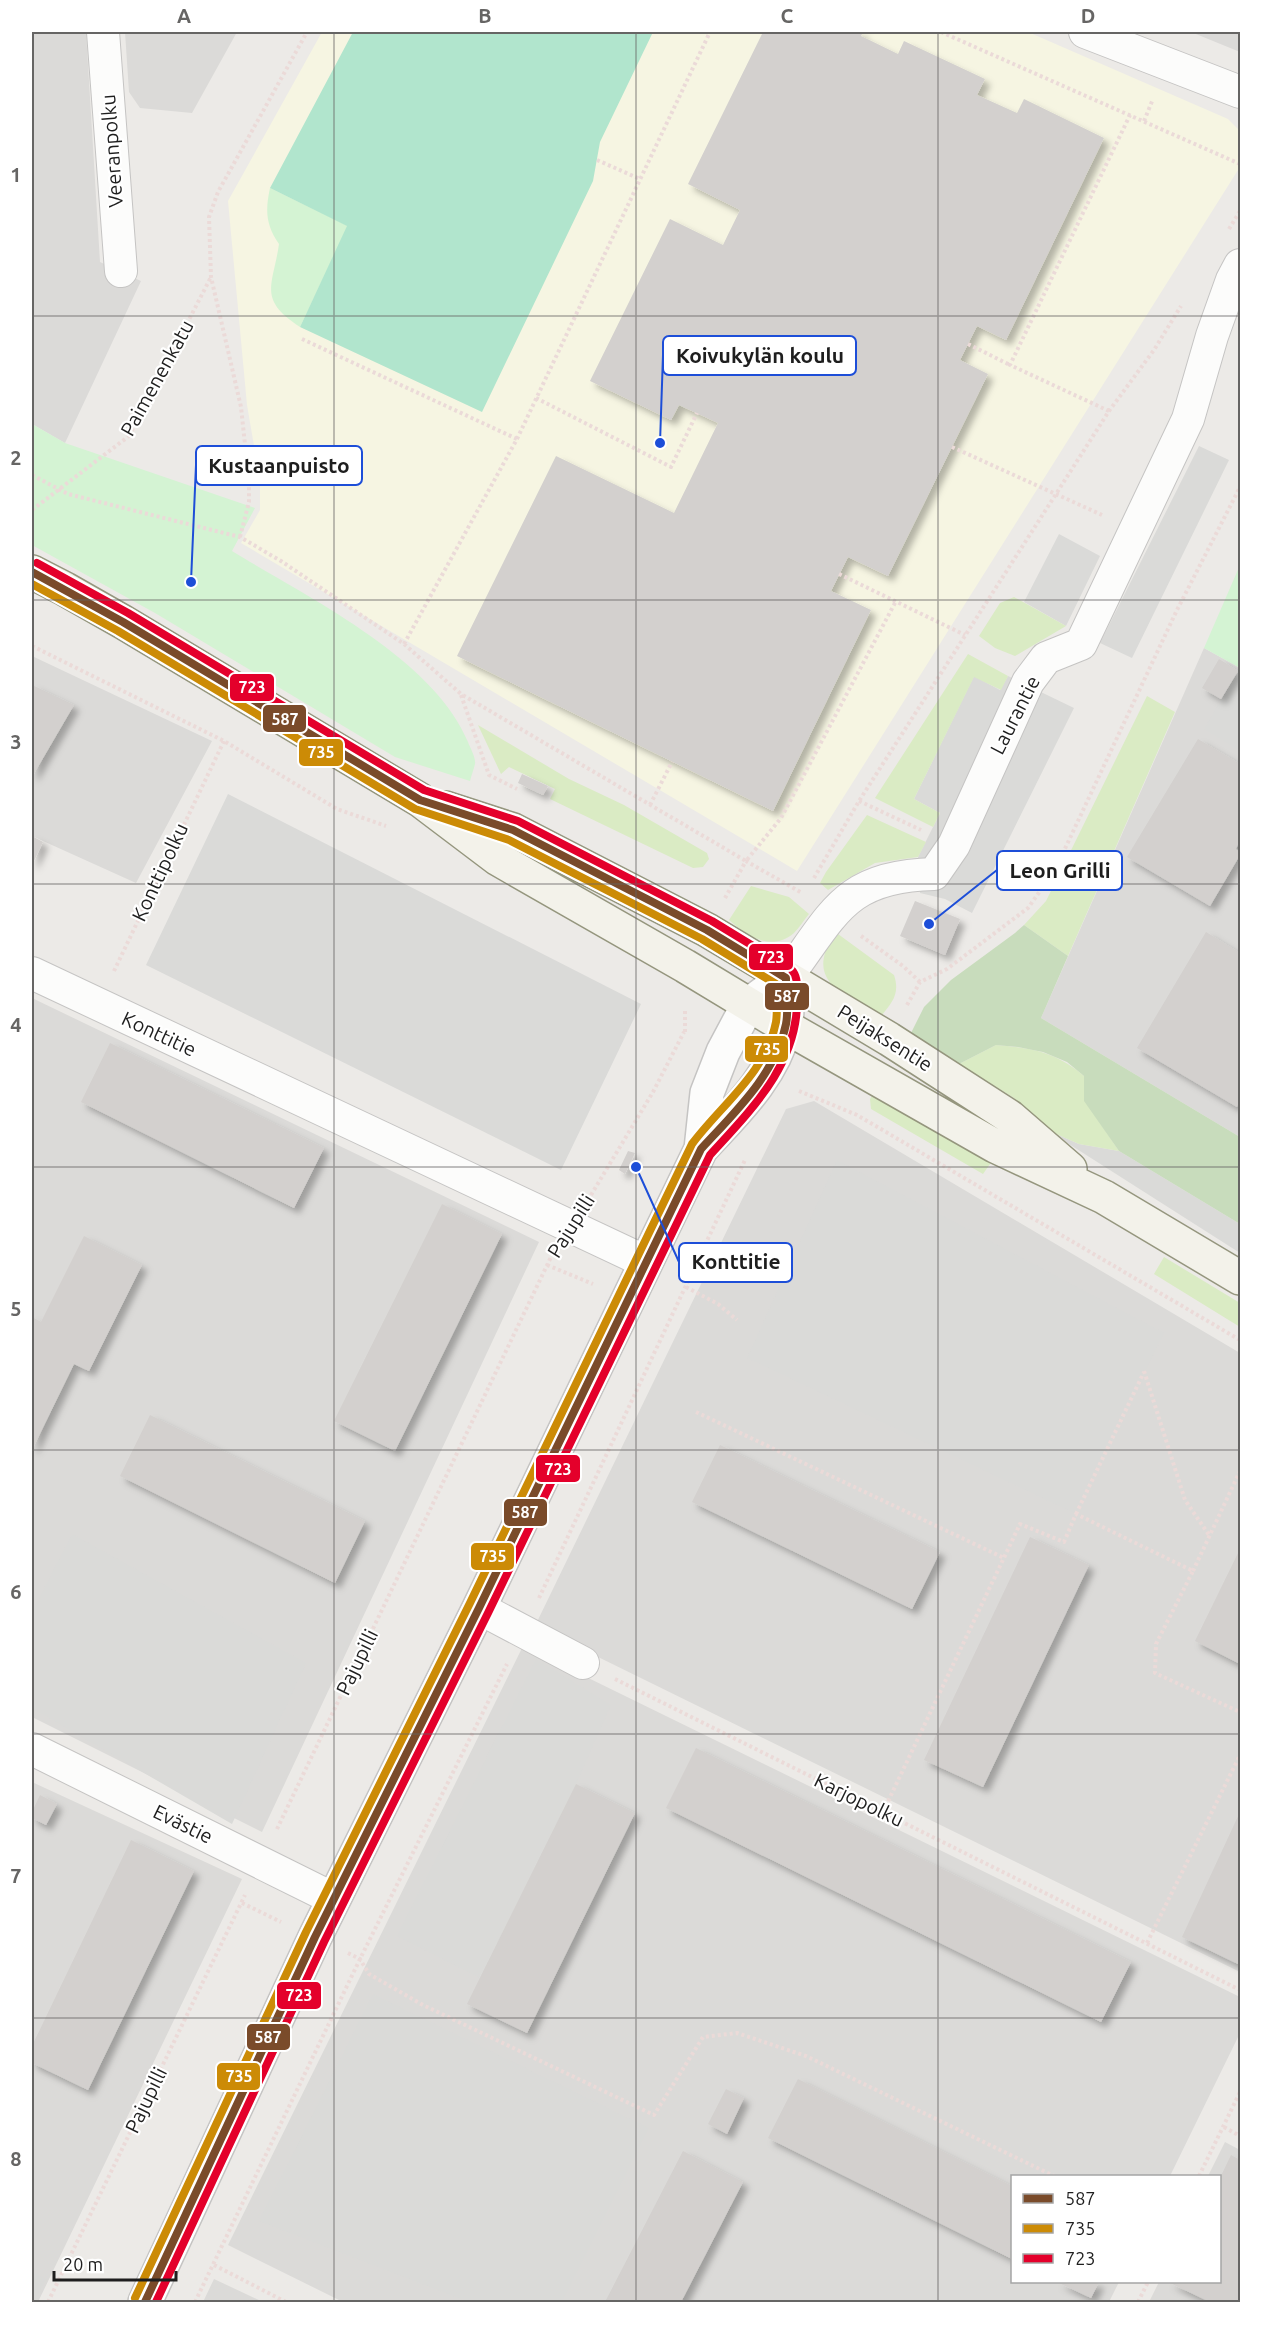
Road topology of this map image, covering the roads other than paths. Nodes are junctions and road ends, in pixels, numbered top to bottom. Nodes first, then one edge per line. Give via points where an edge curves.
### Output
1 (104, 32) edge
2 (1085, 32) edge
3 (1240, 92) edge
4 (1240, 265) edge
5 (121, 271) dead end
6 (32, 572) edge
7 (420, 800) junction
8 (32, 974) edge
9 (786, 978) junction
10 (748, 1005) junction
11 (786, 1027) junction
12 (701, 1149) junction
13 (1104, 1197) junction
14 (646, 1262) junction
15 (1240, 1278) edge
16 (478, 1608) junction
17 (583, 1663) road end
18 (32, 1749) edge
19 (334, 1899) junction
20 (145, 2302) edge

1 - 5 street, Veeranpolku
2 - 3 street
4 - 9 street, Laurantie via 1212,336 1188,419 1081,644 1046,658 1028,682 954,845 934,874 906,874 880,880 849,897
6 - 7 main road, Peijaksentie
7 - 9 main road, Peijaksentie via 513,830 707,930
7 - 10 main road, Peijaksentie via 498,859
8 - 14 street, Konttitie
9 - 10 street, Laurantie
9 - 11 street, Laurantie
9 - 13 main road, Peijaksentie via 1010,1117
10 - 11 main road, Peijaksentie
10 - 12 street, Laurantie via 707,1093
11 - 12 street, Laurantie via 766,1075
11 - 13 main road, Peijaksentie via 995,1146
12 - 14 street, Laurantie
13 - 15 main road, Peijaksentie
14 - 16 street, Laurantie
16 - 17 street
16 - 19 street, Laurantie
18 - 19 street, Evästie
19 - 20 street, Laurantie

